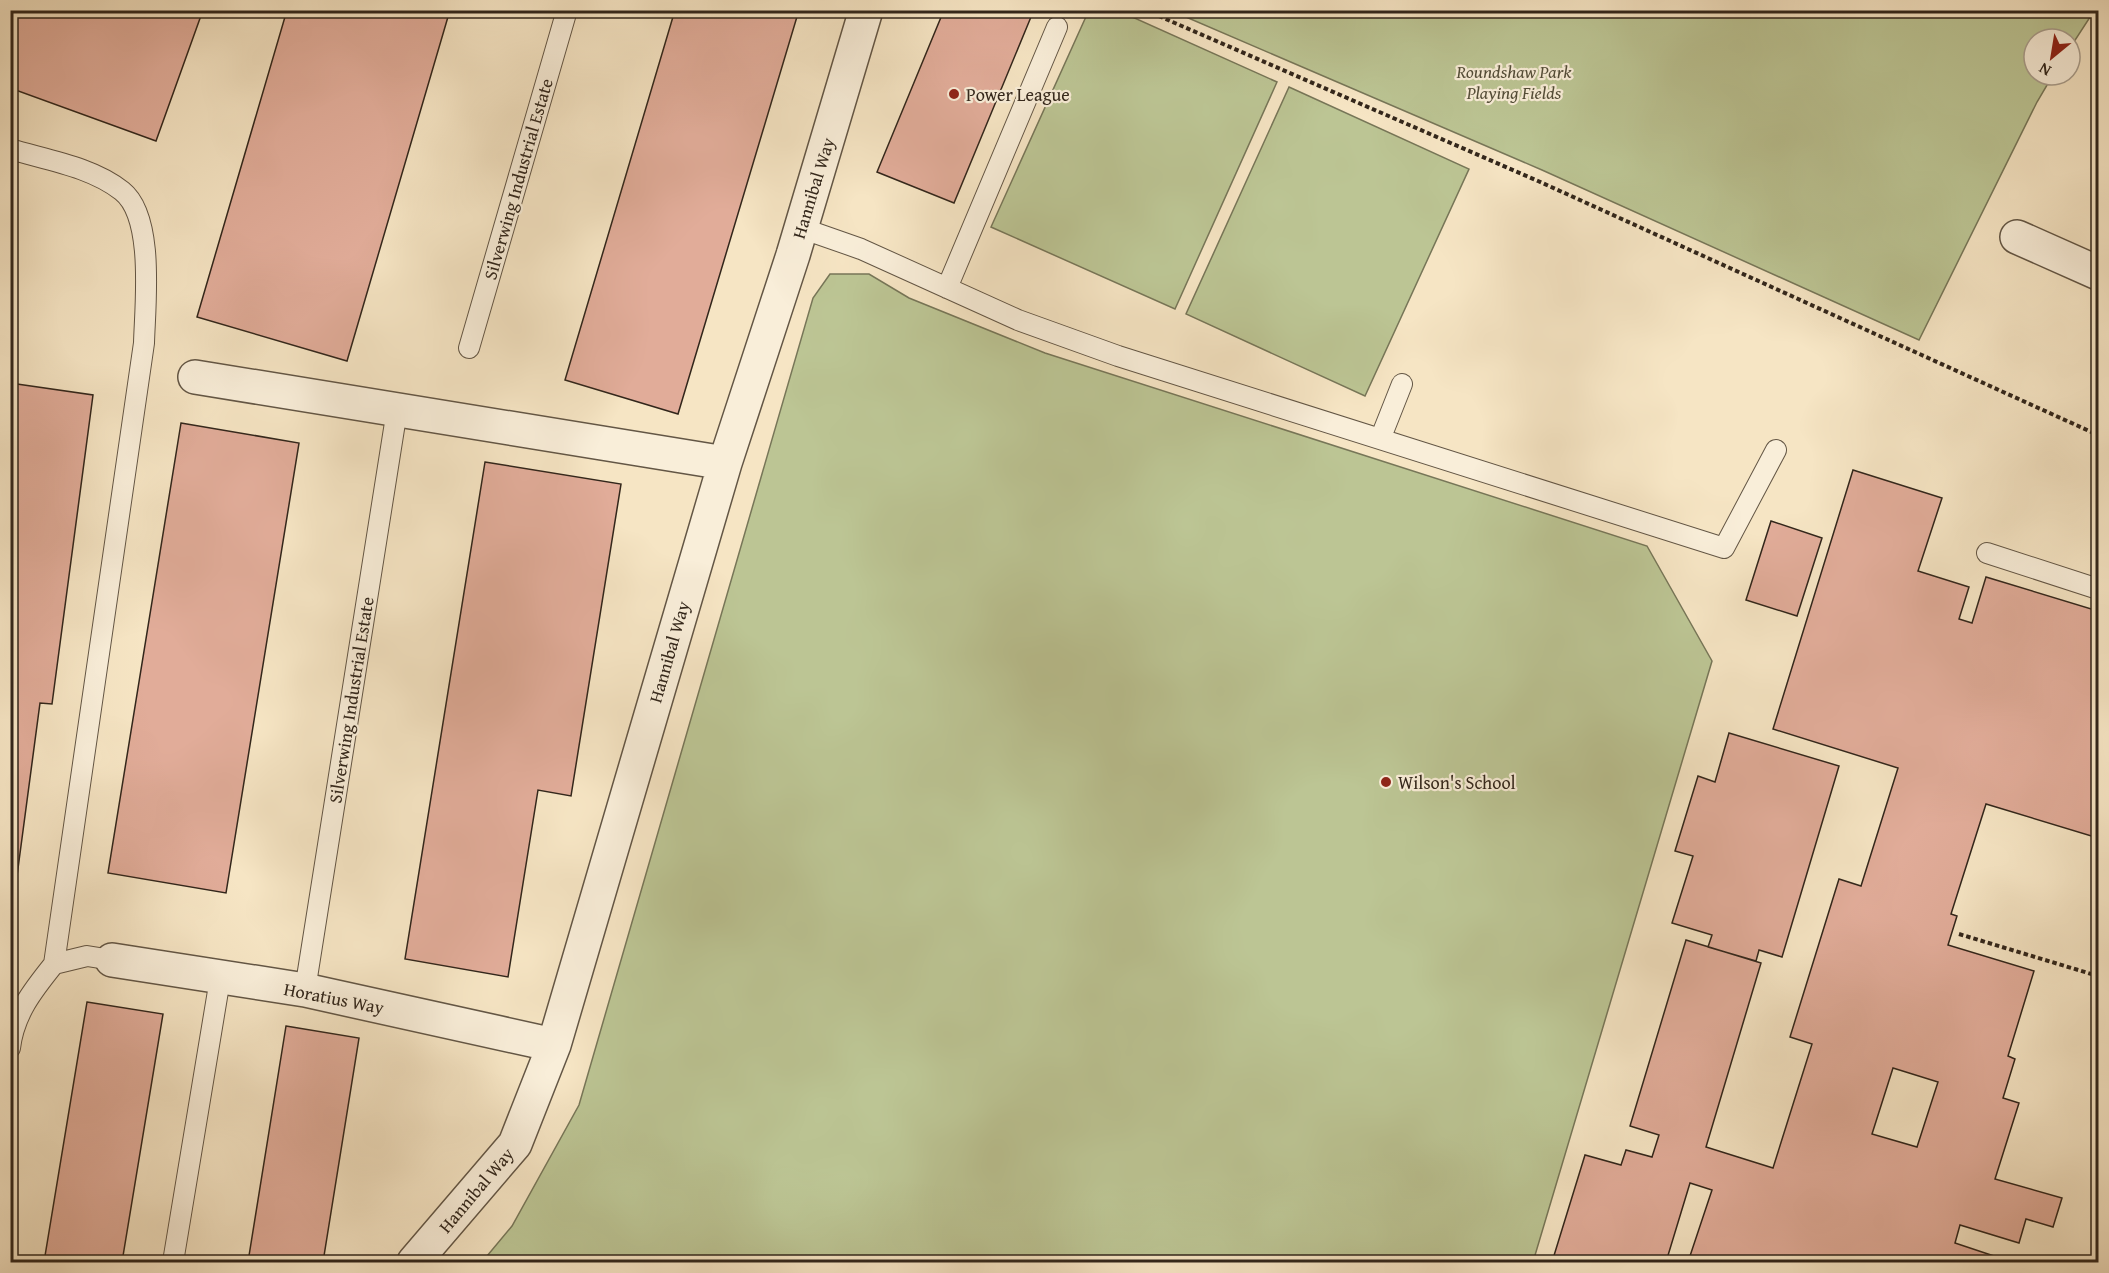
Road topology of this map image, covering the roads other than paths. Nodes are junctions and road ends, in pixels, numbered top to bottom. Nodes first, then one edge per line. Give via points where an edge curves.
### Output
1 (567, 10) edge
2 (866, 10) edge
3 (1057, 27) dead end
4 (10, 149) edge
5 (801, 228) junction
6 (2017, 237) dead end
7 (2098, 273) edge
8 (947, 288) junction
9 (469, 348) dead end
10 (195, 376) dead end
11 (1402, 384) dead end
12 (397, 410) junction
13 (1381, 437) junction
14 (1776, 450) dead end
15 (725, 463) junction
16 (1987, 553) dead end
17 (2098, 589) edge
18 (112, 960) joint
19 (54, 964) junction
20 (220, 979) junction
21 (305, 990) junction
22 (554, 1045) junction
23 (10, 1048) edge
24 (173, 1263) edge
25 (414, 1263) edge

1 - 9 lane, Silverwing Industrial Estate
2 - 5 street, Hannibal Way
3 - 8 lane
4 - 19 lane via 94,175 124,192 137,214 145,241 144,343
5 - 8 lane via 861,249
5 - 15 street, Hannibal Way
6 - 7 street
8 - 13 lane via 1018,320 1118,356
10 - 12 street
11 - 13 lane
12 - 15 street
12 - 21 lane, Silverwing Industrial Estate
13 - 14 lane via 1724,548
15 - 22 street, Hannibal Way
16 - 17 lane
18 - 19 lane via 87,956
18 - 20 street, Horatius Way
19 - 23 lane via 29,996 13,1029
20 - 21 street, Horatius Way
20 - 24 lane
21 - 22 street, Horatius Way
22 - 25 street, Hannibal Way via 515,1144

